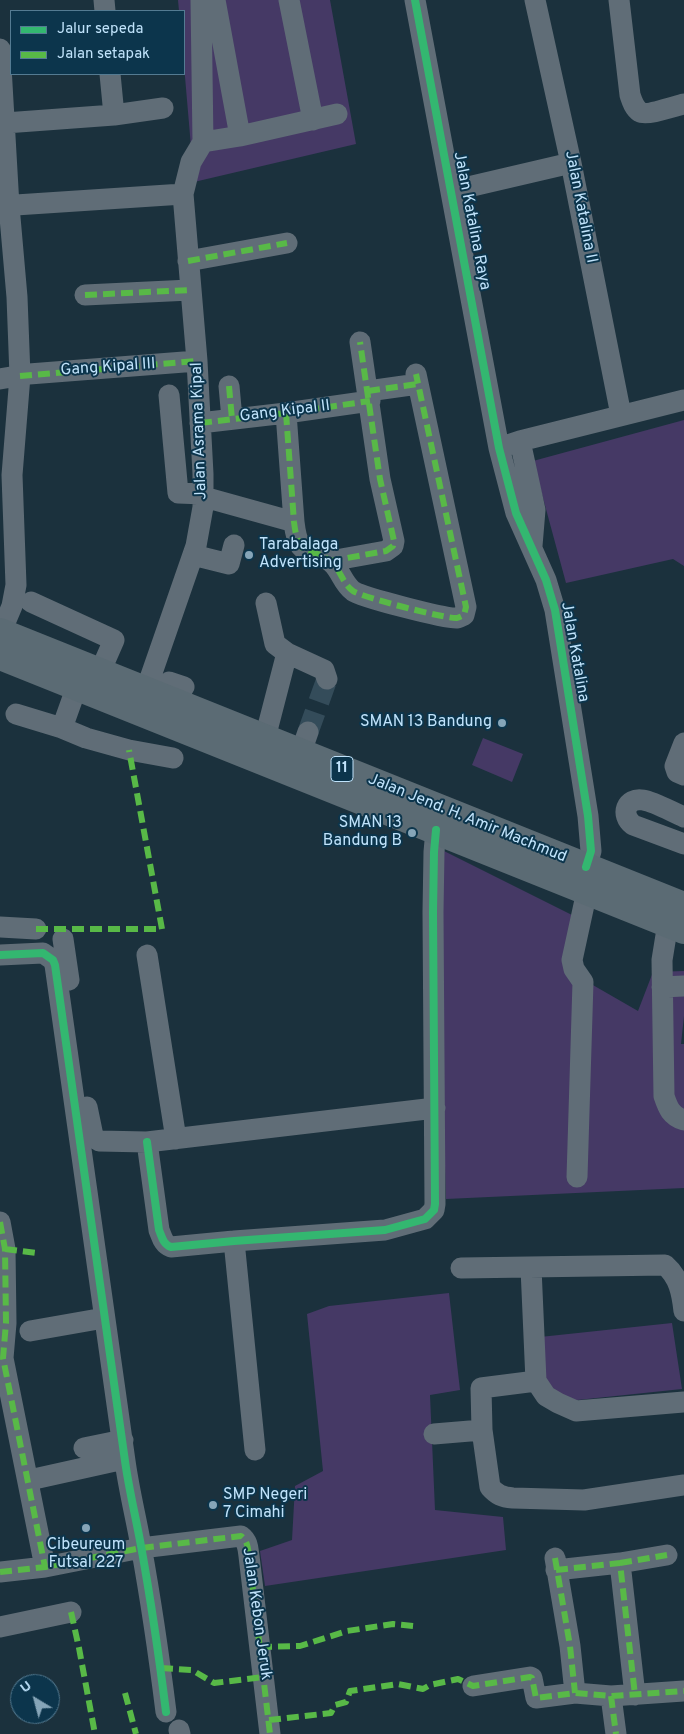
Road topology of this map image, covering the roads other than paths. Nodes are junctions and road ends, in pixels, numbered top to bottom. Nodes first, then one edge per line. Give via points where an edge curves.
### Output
1 (201, 0) edge
2 (215, 0) edge
3 (289, 0) edge
4 (415, 0) edge
5 (536, 0) edge
6 (619, 0) edge
7 (0, 49) edge
8 (227, 66) junction
9 (202, 69) junction
10 (110, 75) edge
11 (684, 104) edge
12 (162, 108) dead end
13 (337, 114) dead end
14 (114, 115) junction
15 (313, 120) junction
16 (5, 123) junction
17 (240, 136) junction
18 (203, 142) junction
19 (571, 163) junction
20 (451, 191) junction
21 (183, 194) junction
22 (4, 206) edge
23 (287, 243) dead end
24 (188, 261) junction
25 (190, 290) junction
26 (85, 294) dead end
27 (9, 296) edge
28 (360, 342) dead end
29 (197, 361) junction
30 (10, 377) edge
31 (229, 386) dead end
32 (170, 395) dead end
33 (369, 396) junction
34 (684, 400) edge
35 (286, 413) junction
36 (621, 415) junction
37 (232, 419) junction
38 (200, 422) junction
39 (520, 441) junction
40 (499, 448) junction
41 (204, 496) junction
42 (294, 522) junction
43 (234, 545) dead end
44 (532, 546) junction
45 (193, 555) junction
46 (330, 561) junction
47 (30, 602) dead end
48 (266, 602) dead end
49 (0, 640) edge
50 (287, 653) junction
51 (100, 672) junction
52 (328, 679) dead end
53 (76, 686) junction
54 (164, 691) junction
55 (16, 714) dead end
56 (62, 728) junction
57 (684, 743) edge
58 (261, 748) junction
59 (301, 753) junction
60 (173, 758) dead end
61 (684, 775) edge
62 (684, 817) edge
63 (436, 830) junction
64 (684, 844) edge
65 (587, 879) junction
66 (680, 911) edge
67 (0, 927) edge
68 (36, 929) dead end
69 (63, 939) dead end
70 (147, 955) dead end
71 (0, 956) edge
72 (684, 986) edge
73 (662, 987) junction
74 (435, 1108) junction
75 (684, 1120) edge
76 (176, 1139) junction
77 (147, 1142) junction
78 (577, 1177) dead end
79 (1, 1234) edge
80 (234, 1241) junction
81 (462, 1268) dead end
82 (531, 1268) junction
83 (683, 1289) edge
84 (684, 1311) edge
85 (104, 1318) junction
86 (3, 1325) edge
87 (30, 1330) dead end
88 (2, 1358) edge
89 (536, 1381) junction
90 (684, 1402) edge
91 (482, 1430) junction
92 (434, 1434) dead end
93 (84, 1448) dead end
94 (124, 1450) junction
95 (255, 1450) dead end
96 (34, 1479) dead end
97 (684, 1484) edge
98 (141, 1548) junction
99 (667, 1555) dead end
100 (620, 1563) junction
101 (45, 1567) junction
102 (0, 1572) edge
103 (71, 1612) dead end
104 (0, 1627) edge
105 (473, 1686) dead end
106 (684, 1691) edge
107 (574, 1694) junction
108 (635, 1694) junction
109 (611, 1696) junction
110 (166, 1712) dead end
111 (270, 1734) edge
112 (616, 1734) edge

1 - 9 street
2 - 8 street
3 - 15 street
4 - 20 street, Jalan Katalina Raya
5 - 19 street, Jalan Katalina II
6 - 11 street via 634,105 646,113
7 - 16 street
8 - 9 street
8 - 17 street
9 - 18 street
10 - 14 street
12 - 14 street
13 - 15 street
14 - 16 street
15 - 17 street
16 - 22 street
17 - 18 street
18 - 21 street, Jalan Asrama Kipal via 191,162
19 - 20 street
19 - 36 street, Jalan Katalina II
20 - 40 street, Jalan Katalina Raya
21 - 22 street
21 - 24 street, Jalan Asrama Kipal
22 - 27 street
23 - 24 street
24 - 25 street, Jalan Asrama Kipal
25 - 26 street
25 - 29 street, Jalan Asrama Kipal
27 - 30 street
28 - 33 street
29 - 30 street, Gang Kipal III
29 - 38 street, Jalan Asrama Kipal
30 - 49 street via 16,585
31 - 37 street
32 - 41 street via 178,493
33 - 35 street, Gang Kipal II
33 - 46 street via 393,546 386,551
33 - 46 street, Gang Kipal II via 417,379 466,607 464,614 459,618 446,617 361,595 347,585
34 - 36 street
35 - 37 street, Gang Kipal II
35 - 42 street
36 - 39 street
37 - 38 street, Gang Kipal II
38 - 41 street, Jalan Asrama Kipal
39 - 40 street
39 - 44 street, Jalan Katalina via 535,510
40 - 44 street, Jalan Katalina via 516,513
41 - 42 street
41 - 45 street, Jalan Asrama Kipal
42 - 46 street via 300,545
43 - 45 street via 229,564
44 - 65 street, Jalan Katalina via 555,610 588,816 591,851
45 - 54 street, Jalan Asrama Kipal
47 - 51 street via 121,643
48 - 50 street via 275,644
49 - 51 highway, Jalan Jend. H. Amir Machmud / 11
49 - 53 highway, Jalan Jend. H. Amir Machmud / 11
50 - 52 street via 324,670
50 - 58 street
51 - 54 highway, Jalan Jend. H. Amir Machmud / 11
53 - 56 street
53 - 58 highway, Jalan Jend. H. Amir Machmud / 11
54 - 58 highway, Jalan Jend. H. Amir Machmud / 11
55 - 56 street
56 - 60 street via 120,748
57 - 61 street via 674,766
58 - 59 highway, Jalan Jend. H. Amir Machmud / 11
59 - 63 highway, Jalan Jend. H. Amir Machmud / 11
59 - 65 highway, Jalan Jend. H. Amir Machmud / 11
62 - 64 street via 644,800 629,803 625,812 633,825
63 - 65 highway, Jalan Jend. H. Amir Machmud / 11
63 - 74 street via 433,888
65 - 66 highway, Jalan Jend. H. Amir Machmud / 11
65 - 78 street, Jalan Katalina via 572,960 582,982
66 - 73 street via 662,960
67 - 68 street
69 - 77 street via 93,1136 99,1141
70 - 76 street
71 - 85 street via 43,952 55,965
72 - 73 street
73 - 75 street via 664,1096 668,1109
74 - 76 street
74 - 80 street via 435,1204 425,1219 385,1230
76 - 77 street
77 - 80 street via 159,1230 166,1246
79 - 86 street via 5,1249
80 - 95 street
81 - 82 street
82 - 83 street via 665,1265
82 - 89 street
83 - 84 street
85 - 87 street
85 - 94 street
86 - 88 street
88 - 101 street
89 - 90 street via 546,1396 576,1411
89 - 91 street via 481,1388
91 - 92 street
91 - 97 street via 490,1487 501,1496 584,1500
93 - 94 street
94 - 96 street
94 - 98 street
98 - 101 street
98 - 110 street
98 - 111 street, Jalan Kebon Jeruk via 241,1536 245,1539
99 - 100 street
100 - 107 street via 556,1564 570,1646
100 - 108 street
101 - 102 street
103 - 104 street
105 - 107 street via 530,1676 536,1698
106 - 108 street
107 - 109 street
108 - 109 street
109 - 112 street

